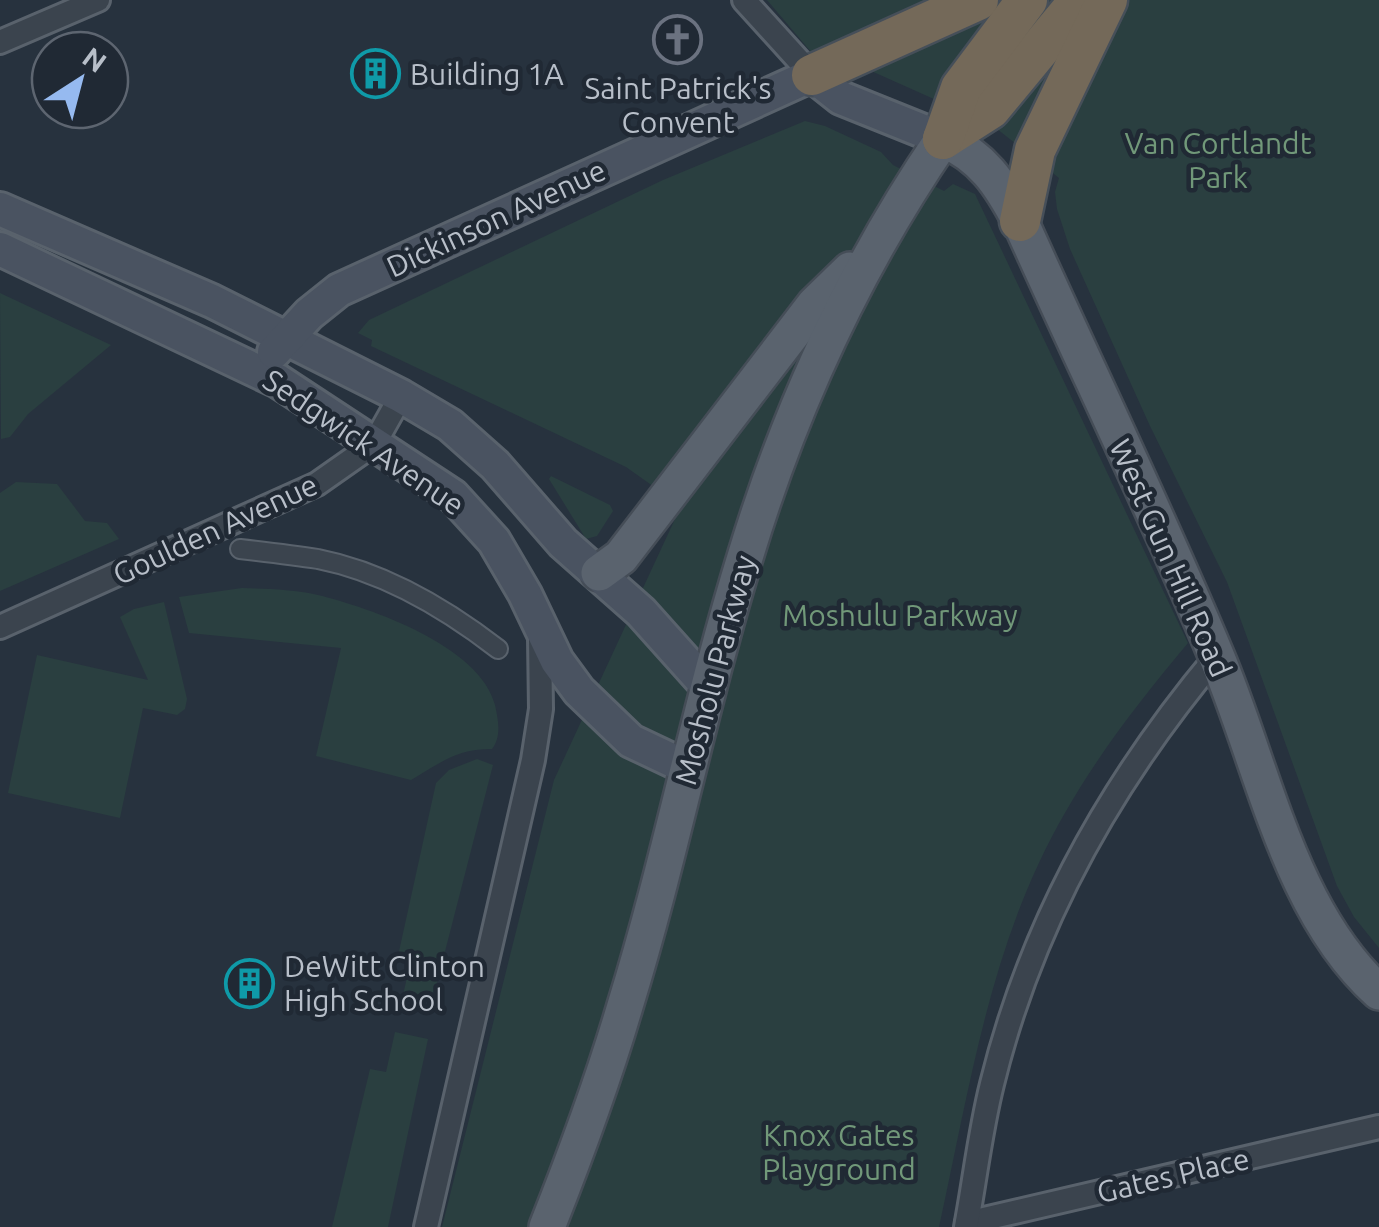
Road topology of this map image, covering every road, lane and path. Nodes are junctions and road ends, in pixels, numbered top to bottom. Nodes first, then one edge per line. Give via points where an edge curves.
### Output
1 (98, 0) edge
2 (744, 0) edge
3 (978, 0) edge
4 (1027, 0) edge
5 (1080, 0) edge
6 (1107, 0) edge
7 (0, 42) edge
8 (812, 75) junction
9 (943, 139) junction
10 (0, 210) edge
11 (1020, 221) junction
12 (875, 244) junction
13 (0, 249) edge
14 (286, 338) junction
15 (257, 370) junction
16 (401, 396) junction
17 (374, 444) junction
18 (240, 549) dead end
19 (598, 574) junction
20 (539, 626) junction
21 (0, 627) edge
22 (498, 649) dead end
23 (1217, 656) junction
24 (709, 688) junction
25 (688, 768) junction
26 (1379, 992) edge
27 (1379, 1126) edge
28 (966, 1225) edge
29 (426, 1227) edge
30 (547, 1227) edge

1 - 7 street
2 - 8 street
3 - 8 highway
4 - 9 highway, Mosholu Parkway via 961,88
5 - 9 highway, Mosholu Parkway via 990,109
6 - 11 highway via 1034,150
8 - 9 main road via 840,98
8 - 14 main road, Dickinson Avenue via 349,286 322,301
9 - 11 main road, West Gun Hill Road via 986,166
9 - 12 main road, Mosholu Parkway
10 - 14 main road, Sedgwick Avenue
11 - 23 main road, West Gun Hill Road
12 - 19 main road via 816,304 621,557
12 - 24 main road, Mosholu Parkway via 841,310 763,503
13 - 15 main road, Sedgwick Avenue
14 - 15 main road, Dickinson Avenue
14 - 16 main road, Sedgwick Avenue
15 - 17 main road, Sedgwick Avenue
16 - 17 street, Goulden Avenue
16 - 19 main road, Sedgwick Avenue via 468,438
17 - 20 main road, Sedgwick Avenue via 444,489 479,522
17 - 21 street, Goulden Avenue via 317,484
18 - 22 street via 320,560 377,577 423,598
19 - 24 main road, Sedgwick Avenue
20 - 25 main road, Sedgwick Avenue via 567,676 606,720 631,741
20 - 29 street via 541,709 533,760
23 - 26 main road, West Gun Hill Road via 1310,902 1331,939
23 - 28 street via 1137,759 1040,938 992,1083
24 - 25 main road, Mosholu Parkway
25 - 30 main road, Mosholu Parkway via 626,1004
27 - 28 street, Gates Place

